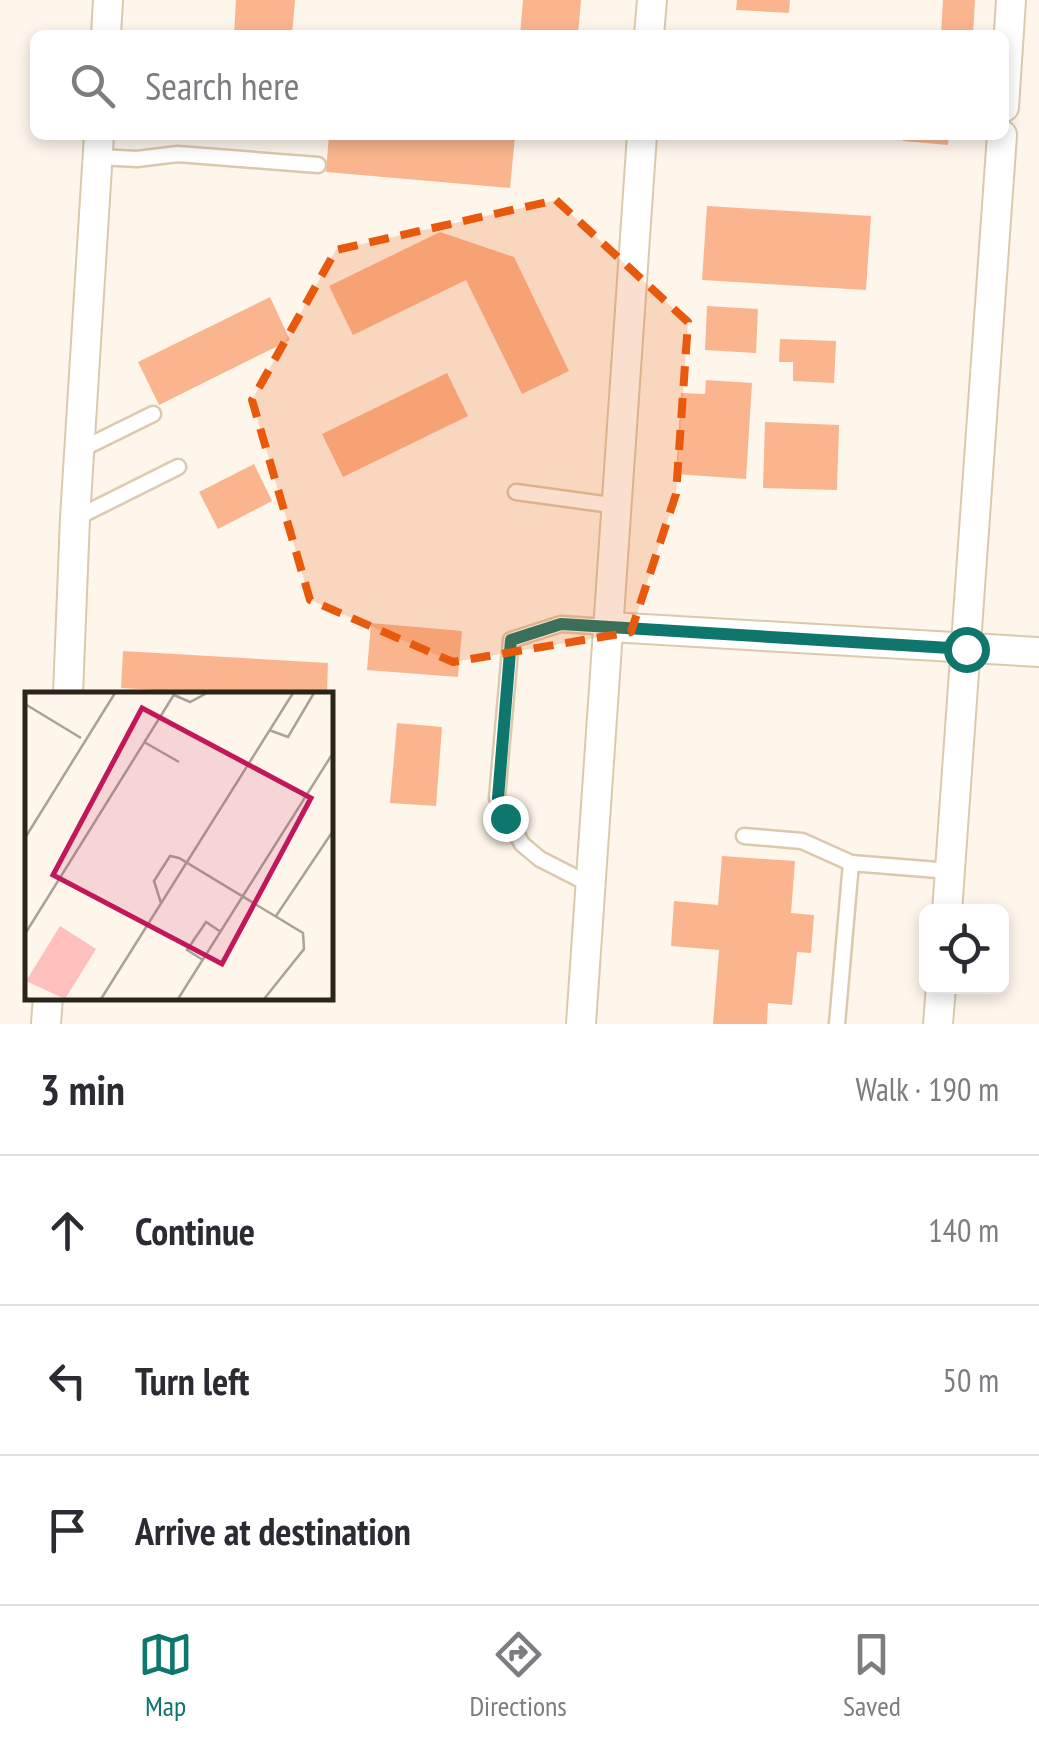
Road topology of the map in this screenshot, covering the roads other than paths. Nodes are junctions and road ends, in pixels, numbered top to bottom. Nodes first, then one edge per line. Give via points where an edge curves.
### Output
1 (108, 0) edge
2 (652, 0) edge
3 (1011, 0) edge
4 (106, 30) edge
5 (649, 30) edge
6 (1009, 30) edge
7 (642, 140) edge
8 (1002, 140) edge
9 (99, 146) edge
10 (318, 165) dead end
11 (152, 414) dead end
12 (80, 450) junction
13 (178, 467) dead end
14 (516, 492) dead end
15 (618, 506) junction
16 (75, 518) junction
17 (610, 627) junction
18 (966, 649) junction
19 (1039, 652) edge
20 (68, 692) edge
21 (744, 836) dead end
22 (851, 863) junction
23 (950, 871) junction
24 (591, 885) junction
25 (948, 904) edge
26 (940, 994) edge
27 (48, 999) edge
28 (46, 1024) edge
29 (581, 1024) edge
30 (837, 1024) edge
31 (938, 1024) edge

1 - 4 street
2 - 5 street
3 - 6 street
7 - 15 street
8 - 18 street
9 - 10 lane via 137,159 178,154
9 - 12 street
11 - 12 lane
12 - 16 street
13 - 16 lane
14 - 15 lane
15 - 17 street
16 - 20 street
17 - 18 street
17 - 24 street
17 - 24 lane via 561,624 511,640 498,798 522,844
18 - 19 street
18 - 23 street
21 - 22 lane via 802,840
22 - 23 lane
22 - 30 lane
23 - 25 street
24 - 29 street
26 - 31 street
27 - 28 street

